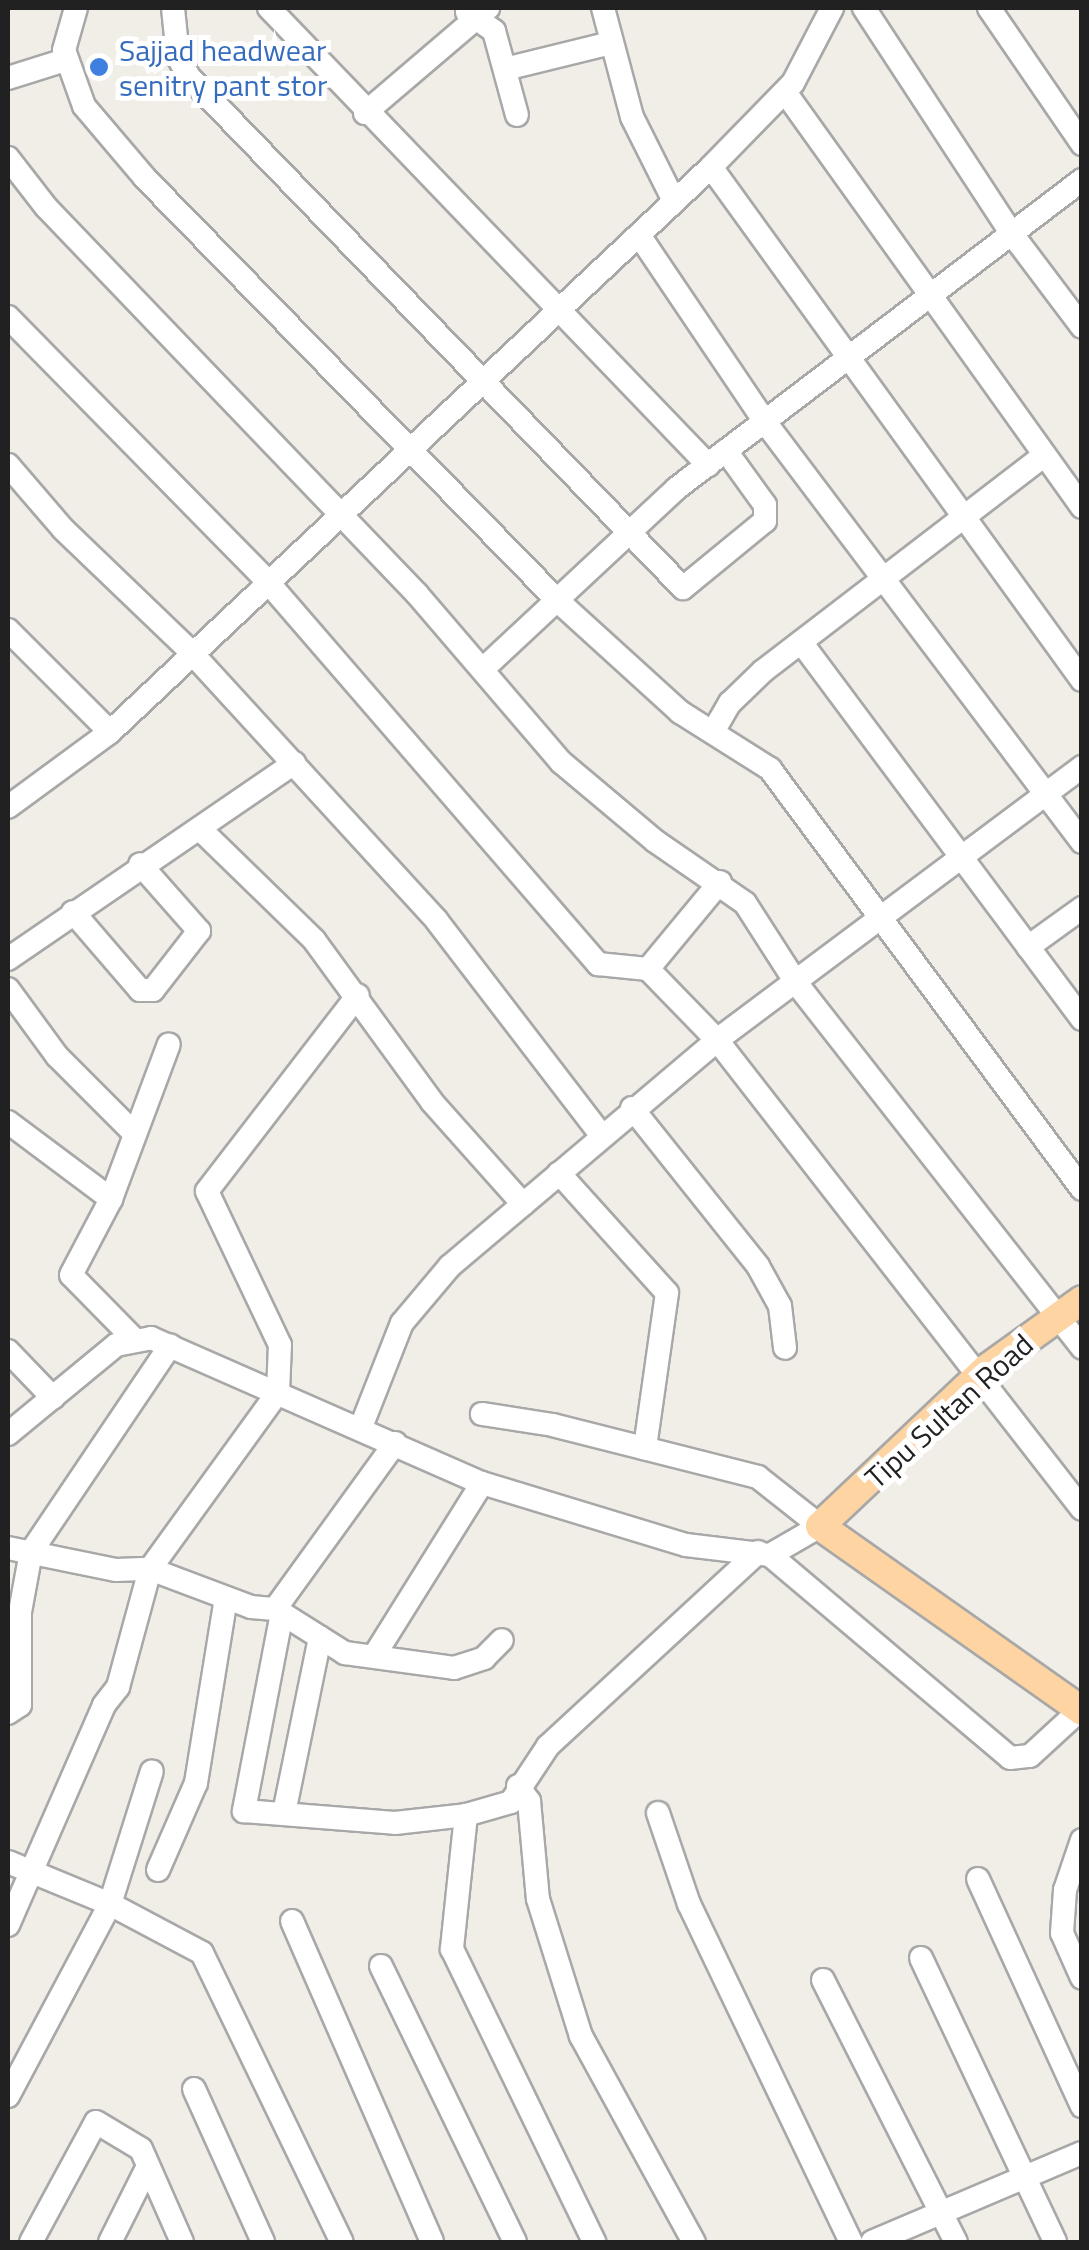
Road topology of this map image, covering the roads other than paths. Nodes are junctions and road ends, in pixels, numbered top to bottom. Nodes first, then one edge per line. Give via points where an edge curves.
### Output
1 (76, 8) edge
2 (173, 8) edge
3 (268, 8) edge
4 (602, 8) edge
5 (832, 8) edge
6 (864, 8) edge
7 (988, 8) edge
8 (474, 11) edge
9 (611, 44) junction
10 (65, 60) junction
11 (505, 69) junction
12 (8, 78) edge
13 (784, 92) junction
14 (365, 113) junction
15 (517, 115) dead end
16 (1082, 144) edge
17 (8, 158) edge
18 (710, 167) junction
19 (1082, 180) edge
20 (673, 199) junction
21 (1010, 230) junction
22 (639, 235) junction
23 (928, 292) junction
24 (560, 305) junction
25 (8, 317) edge
26 (1082, 326) edge
27 (848, 356) junction
28 (485, 378) junction
29 (765, 422) junction
30 (410, 444) junction
31 (1043, 456) junction
32 (717, 458) junction
33 (8, 464) edge
34 (1082, 507) edge
35 (338, 512) junction
36 (964, 517) junction
37 (626, 534) junction
38 (883, 579) junction
39 (266, 580) junction
40 (558, 601) junction
41 (8, 630) edge
42 (801, 642) junction
43 (190, 650) junction
44 (483, 668) junction
45 (1082, 680) edge
46 (110, 732) junction
47 (712, 732) junction
48 (294, 763) junction
49 (1082, 767) edge
50 (8, 778) edge
51 (1044, 792) junction
52 (16, 801) edge
53 (200, 830) junction
54 (1082, 842) edge
55 (960, 855) junction
56 (140, 864) junction
57 (720, 882) junction
58 (1082, 908) edge
59 (74, 912) junction
60 (874, 918) junction
61 (1028, 947) junction
62 (8, 959) edge
63 (648, 969) junction
64 (797, 984) junction
65 (8, 989) edge
66 (358, 996) junction
67 (1082, 1019) edge
68 (717, 1040) junction
69 (169, 1044) dead end
70 (632, 1108) junction
71 (8, 1122) edge
72 (133, 1132) junction
73 (602, 1136) junction
74 (559, 1173) junction
75 (1082, 1190) edge
76 (111, 1199) junction
77 (523, 1204) junction
78 (1070, 1308) edge
79 (133, 1338) junction
80 (170, 1346) junction
81 (785, 1348) dead end
82 (1082, 1348) edge
83 (8, 1352) edge
84 (976, 1378) junction
85 (278, 1392) junction
86 (52, 1398) junction
87 (482, 1414) dead end
88 (361, 1427) junction
89 (8, 1434) edge
90 (395, 1443) junction
91 (644, 1448) junction
92 (482, 1483) junction
93 (1082, 1509) edge
94 (820, 1526) junction
95 (8, 1548) edge
96 (31, 1552) junction
97 (764, 1554) junction
98 (150, 1569) junction
99 (226, 1598) junction
100 (278, 1611) junction
101 (320, 1638) junction
102 (502, 1640) dead end
103 (374, 1656) junction
104 (1081, 1710) edge
105 (8, 1713) edge
106 (152, 1771) dead end
107 (518, 1786) junction
108 (284, 1812) junction
109 (658, 1813) dead end
110 (466, 1814) junction
111 (1082, 1840) edge
112 (8, 1862) edge
113 (158, 1870) dead end
114 (34, 1876) junction
115 (978, 1879) dead end
116 (110, 1904) junction
117 (292, 1922) dead end
118 (8, 1926) edge
119 (921, 1958) dead end
120 (381, 1966) dead end
121 (1082, 1978) edge
122 (823, 1980) dead end
123 (194, 2089) dead end
124 (8, 2096) edge
125 (1082, 2106) edge
126 (1082, 2153) edge
127 (148, 2166) junction
128 (1024, 2177) junction
129 (941, 2212) junction
130 (31, 2242) edge
131 (110, 2242) edge
132 (182, 2242) edge
133 (263, 2242) edge
134 (342, 2242) edge
135 (432, 2242) edge
136 (515, 2242) edge
137 (594, 2242) edge
138 (694, 2242) edge
139 (852, 2242) edge
140 (872, 2242) edge
141 (956, 2242) edge
142 (1055, 2242) edge

1 - 10 street
2 - 28 street via 178,57 189,76
3 - 14 street
4 - 9 street
5 - 13 street
6 - 21 street
7 - 16 street
8 - 11 street via 494,30
8 - 14 street
9 - 11 street
9 - 20 street via 632,117
10 - 12 street
10 - 30 street via 84,106 145,178
11 - 15 street
13 - 18 street
13 - 23 street
14 - 24 street
17 - 35 street via 46,207
18 - 20 street
18 - 27 street
19 - 21 street
20 - 22 street
21 - 23 street
21 - 26 street
22 - 24 street
22 - 29 street
23 - 27 street
23 - 31 street
24 - 28 street
24 - 32 street
25 - 39 street
27 - 29 street
27 - 36 street
28 - 30 street
28 - 37 street
29 - 32 street
29 - 38 street
30 - 35 street
30 - 40 street
31 - 34 street
31 - 36 street
32 - 37 street
32 - 37 street via 766,504 765,521 721,550 691,584 675,584
33 - 43 street via 64,529
35 - 39 street
35 - 44 street
36 - 38 street
36 - 45 street
37 - 40 street
38 - 42 street
38 - 51 street
39 - 43 street
39 - 63 street via 598,964
40 - 44 street
40 - 47 street via 680,712
41 - 46 street
42 - 47 street via 730,703
42 - 55 street
43 - 46 street
43 - 48 street
44 - 57 street via 561,762 655,841
46 - 52 street
47 - 60 street via 770,769
48 - 53 street
48 - 73 street via 438,921
49 - 51 street
50 - 52 street
51 - 54 street
51 - 55 street
53 - 56 street
53 - 66 street via 314,940
55 - 60 street
55 - 61 street
56 - 59 street
56 - 59 street via 199,932 154,990 140,990
57 - 63 street
57 - 64 street via 745,904
58 - 61 street
59 - 62 street
60 - 64 street
60 - 75 street
61 - 67 street
63 - 68 street
64 - 68 street
64 - 78 street
65 - 72 street via 57,1056
66 - 77 street via 432,1102
66 - 85 street via 207,1192 280,1346
68 - 70 street
68 - 84 street
69 - 72 street
70 - 73 street
70 - 81 street via 758,1266 780,1306
71 - 76 street
72 - 76 street
73 - 74 street
74 - 77 street
74 - 91 street via 668,1293
76 - 79 street via 71,1274
77 - 88 street via 450,1266 402,1323
78 - 82 street
78 - 84 main road, Tipu Sultan Road
79 - 80 street
79 - 86 street
80 - 85 street
80 - 96 street
83 - 86 street
84 - 93 street
84 - 94 main road, Tipu Sultan Road
85 - 88 street
85 - 98 street
86 - 89 street
87 - 91 street
88 - 90 street
90 - 92 street
90 - 100 street
91 - 94 street via 758,1477
92 - 97 street via 686,1545
92 - 103 street
94 - 97 street
94 - 104 main road
95 - 96 street
96 - 98 street via 116,1570
96 - 105 street via 20,1612 20,1705
97 - 104 street via 1010,1758 1030,1756
97 - 107 street via 548,1746
98 - 99 street
98 - 114 street via 118,1688 104,1704
99 - 100 street
99 - 113 street via 196,1783
100 - 101 street
100 - 108 street via 242,1808
101 - 103 street via 344,1653
101 - 108 street
102 - 103 street via 484,1658 454,1668
106 - 116 street
107 - 110 street via 510,1802
107 - 138 street via 529,1801 543,1917 581,2036
108 - 110 street via 394,1823
109 - 139 street via 689,1904
110 - 137 street via 452,1949
111 - 121 street via 1065,1890 1062,1933
112 - 114 street
114 - 116 street
114 - 118 street
115 - 125 street
116 - 124 street
116 - 134 street via 202,1953
117 - 135 street
119 - 128 street
120 - 136 street
122 - 129 street
123 - 133 street
126 - 128 street
127 - 130 street via 141,2149 96,2122
127 - 131 street
127 - 132 street
128 - 129 street
128 - 142 street
129 - 140 street
129 - 141 street

